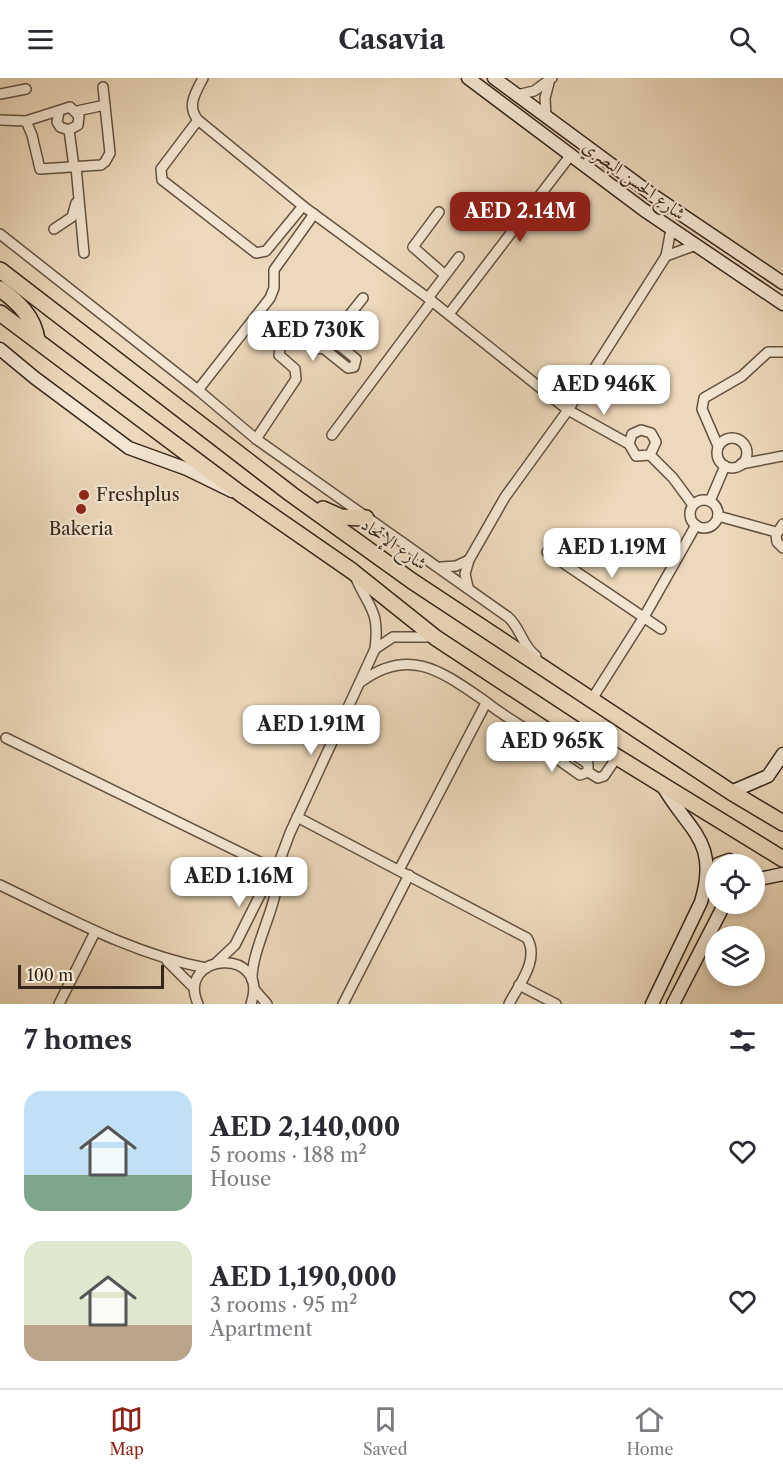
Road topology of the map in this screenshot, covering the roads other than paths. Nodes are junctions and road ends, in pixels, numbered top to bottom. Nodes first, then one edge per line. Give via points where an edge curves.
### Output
1 (203, 78) edge
2 (468, 78) edge
3 (494, 78) edge
4 (551, 80) edge
5 (103, 87) dead end
6 (26, 89) dead end
7 (0, 94) edge
8 (517, 95) junction
9 (105, 105) junction
10 (77, 111) junction
11 (59, 112) junction
12 (546, 116) junction
13 (0, 120) edge
14 (198, 120) junction
15 (26, 121) junction
16 (69, 130) junction
17 (570, 156) junction
18 (74, 167) junction
19 (303, 206) junction
20 (78, 212) junction
21 (439, 212) dead end
22 (314, 214) junction
23 (54, 229) dead end
24 (672, 229) junction
25 (0, 234) edge
26 (696, 245) junction
27 (84, 253) dead end
28 (666, 256) junction
29 (459, 257) dead end
30 (0, 263) edge
31 (445, 275) junction
32 (4, 279) edge
33 (783, 283) edge
34 (363, 298) dead end
35 (430, 299) junction
36 (783, 304) edge
37 (0, 313) edge
38 (449, 314) junction
39 (37, 339) junction
40 (331, 339) junction
41 (323, 348) junction
42 (783, 352) edge
43 (2, 353) edge
44 (198, 390) junction
45 (568, 410) junction
46 (332, 435) dead end
47 (256, 440) junction
48 (628, 444) junction
49 (718, 446) junction
50 (650, 455) junction
51 (782, 458) edge
52 (741, 464) junction
53 (725, 466) junction
54 (241, 494) junction
55 (293, 496) junction
56 (710, 501) junction
57 (693, 505) junction
58 (718, 516) junction
59 (366, 518) junction
60 (783, 524) edge
61 (696, 525) junction
62 (776, 532) junction
63 (783, 548) edge
64 (547, 552) dead end
65 (469, 560) junction
66 (441, 567) junction
67 (352, 571) junction
68 (468, 587) junction
69 (644, 617) junction
70 (661, 629) dead end
71 (436, 638) junction
72 (375, 649) junction
73 (362, 681) junction
74 (564, 682) junction
75 (592, 699) junction
76 (486, 703) junction
77 (559, 718) junction
78 (544, 737) junction
79 (6, 738) dead end
80 (783, 754) edge
81 (617, 758) junction
82 (661, 782) junction
83 (730, 792) junction
84 (297, 817) junction
85 (783, 823) edge
86 (705, 854) edge
87 (783, 859) edge
88 (399, 870) junction
89 (276, 872) junction
90 (783, 874) edge
91 (410, 875) junction
92 (765, 878) edge
93 (0, 885) edge
94 (705, 887) edge
95 (719, 914) edge
96 (95, 932) junction
97 (163, 958) junction
98 (217, 962) junction
99 (206, 968) junction
100 (253, 984) junction
101 (519, 985) junction
102 (194, 988) junction
103 (59, 1004) edge
104 (198, 1004) edge
105 (251, 1004) edge
106 (267, 1004) edge
107 (343, 1004) edge
108 (509, 1004) edge
109 (556, 1004) edge
110 (652, 1004) edge
111 (673, 1004) edge

1 - 14 street via 192,101
2 - 17 main road, شارع الحسن البصري
3 - 8 main road, شارع الحسن البصري
4 - 8 street via 534,91
4 - 12 street via 544,98
5 - 9 street
6 - 7 street
8 - 12 main road, شارع الحسن البصري
9 - 10 street
9 - 18 street via 109,158 100,165
10 - 11 street via 66,107
10 - 16 street via 80,121
11 - 15 street
11 - 16 street via 57,122
12 - 33 main road, شارع الحسن البصري via 654,196
13 - 15 street
14 - 19 street
14 - 19 street via 161,169 166,183 256,253 266,252
15 - 18 street via 40,169
16 - 18 street
17 - 24 main road, شارع الحسن البصري
17 - 38 street
18 - 20 street
19 - 22 street
20 - 23 street
20 - 27 street
21 - 31 street via 413,247
22 - 35 street
22 - 44 street via 274,270 270,298
24 - 26 main road, شارع الحسن البصري
24 - 28 street
25 - 44 street
26 - 28 street
26 - 36 main road, شارع الحسن البصري
28 - 45 street
29 - 31 street
30 - 32 main road
31 - 35 street
32 - 39 highway via 33,323
32 - 55 highway, شارع الإتحاد
34 - 40 street
35 - 38 street
35 - 46 street
37 - 39 highway
38 - 45 street
39 - 54 highway
40 - 41 street
40 - 41 street via 356,359 354,368 348,368
41 - 47 street via 315,349 292,334 281,344 279,355 295,369 296,379
42 - 49 street via 768,352 742,376 704,398 702,409
43 - 54 main road via 129,448
44 - 47 street
45 - 48 street
45 - 65 street via 505,497
47 - 59 street
48 - 50 street via 636,456
48 - 50 street via 634,432 648,431 656,442
49 - 52 street via 731,438 741,441 746,450
49 - 53 street via 719,460
50 - 57 street via 674,478
51 - 52 street
52 - 53 street
53 - 56 street
54 - 67 highway
55 - 59 highway via 306,497 341,518
55 - 74 highway, شارع الإتحاد
56 - 57 street
56 - 58 street
57 - 61 street via 691,516
58 - 61 street via 709,526
58 - 62 street
59 - 66 street
60 - 62 street
61 - 69 street
62 - 63 street via 777,542
64 - 69 street
65 - 66 street
65 - 68 street via 465,574
66 - 68 street
67 - 71 highway
67 - 72 street via 375,614
68 - 74 street via 514,622 528,648 556,670
69 - 70 street
69 - 75 street
71 - 72 street via 393,636
71 - 77 highway
72 - 73 street
73 - 76 street via 389,667 420,665 449,676
73 - 84 street
74 - 75 highway, شارع الإتحاد
75 - 83 highway, شارع الإتحاد
76 - 78 street
76 - 88 street
77 - 78 street
77 - 81 highway
78 - 81 street via 556,751 564,748 585,762 588,772 598,778
79 - 89 street
80 - 83 main road via 768,776
81 - 82 highway
82 - 86 main road via 696,830
82 - 87 highway
83 - 85 highway, شارع الإتحاد
84 - 88 street
84 - 89 street
88 - 91 street
89 - 98 street via 266,883 235,945
89 - 100 street via 278,889 254,953
90 - 92 main road
91 - 101 street via 527,938 532,956
91 - 107 street
93 - 96 street
94 - 110 main road via 695,917
95 - 111 main road
96 - 97 street
96 - 103 street
97 - 99 street
97 - 102 street
98 - 99 street
98 - 100 street via 241,967
99 - 102 street
100 - 105 street
100 - 106 street
101 - 108 street
101 - 109 street
102 - 104 street

